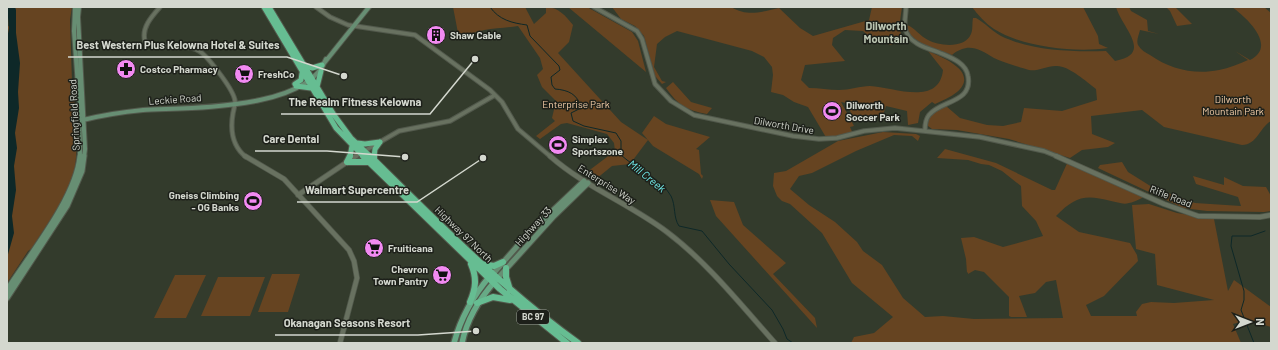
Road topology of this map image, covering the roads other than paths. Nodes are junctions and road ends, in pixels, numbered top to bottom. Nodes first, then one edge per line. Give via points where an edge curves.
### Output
1 (75, 7) edge
2 (79, 7) edge
3 (160, 7) edge
4 (264, 7) edge
5 (269, 7) edge
6 (316, 7) edge
7 (369, 7) edge
8 (594, 7) edge
9 (906, 7) edge
10 (353, 26) junction
11 (303, 65) junction
12 (322, 68) junction
13 (302, 73) junction
14 (309, 79) junction
15 (296, 85) junction
16 (314, 88) junction
17 (495, 95) junction
18 (235, 104) junction
19 (82, 121) junction
20 (925, 130) junction
21 (380, 142) junction
22 (354, 145) junction
23 (362, 152) junction
24 (371, 161) junction
25 (347, 162) junction
26 (1071, 163) joint
27 (586, 182) junction
28 (298, 194) junction
29 (1271, 215) edge
30 (446, 237) junction
31 (454, 238) junction
32 (469, 260) junction
33 (482, 264) junction
34 (505, 265) junction
35 (493, 279) junction
36 (7, 290) edge
37 (511, 290) junction
38 (7, 298) edge
39 (515, 302) junction
40 (473, 303) junction
41 (340, 343) edge
42 (455, 343) edge
43 (462, 343) edge
44 (568, 343) edge
45 (578, 343) edge
46 (775, 343) edge

1 - 19 main road, Springfield Road via 74,31
2 - 19 main road, Springfield Road
3 - 18 street via 145,27 145,39 156,47 189,48 202,52 234,97
4 - 13 highway, Highway 97 North / BC 97
5 - 11 highway, Highway 97 North / BC 97
6 - 10 street, Enterprise Way via 332,19
7 - 10 main road, Leckie Road
8 - 20 street, Dilworth Drive via 637,31 642,39 655,84 671,102 694,115 819,139 882,129
9 - 20 street via 904,29 908,37 918,44 955,59 964,68 968,77 969,87 962,95 932,111 927,118
10 - 12 main road, Leckie Road via 326,59
10 - 17 street, Enterprise Way via 415,35
11 - 12 highway
11 - 14 highway, Highway 97 North / BC 97
12 - 14 main road, Leckie Road
12 - 16 highway
13 - 14 highway, Highway 97 North / BC 97
13 - 15 highway
14 - 15 main road, Leckie Road
14 - 16 highway, Highway 97 North / BC 97
15 - 16 highway
15 - 18 main road, Leckie Road via 273,96
16 - 22 highway, Highway 97 North / BC 97 via 336,128
17 - 21 street via 450,121 403,130
17 - 27 street, Enterprise Way via 526,137
18 - 19 main road, Leckie Road via 126,112
18 - 28 street via 231,125 235,144 247,158 276,173
19 - 36 main road, Springfield Road via 80,158 73,183 63,205
19 - 38 main road, Springfield Road via 85,157 72,196
20 - 26 street, Dilworth Drive via 1023,146 1044,151
21 - 22 highway
21 - 23 street
21 - 24 highway
22 - 23 highway, Highway 97 North / BC 97
22 - 25 highway
23 - 24 highway, Highway 97 North / BC 97
23 - 25 street
24 - 25 highway
24 - 30 highway, Highway 97 North / BC 97
24 - 31 highway, Highway 97 North / BC 97
25 - 28 street
26 - 29 street, Rifle Road via 1164,204 1198,216
27 - 34 main road, Highway 33 via 543,220
27 - 46 street, Enterprise Way via 666,231 691,251
28 - 41 street via 349,250 354,261 357,278
30 - 31 highway
30 - 32 highway, Highway 97 North / BC 97
31 - 33 highway, Highway 97 North / BC 97
32 - 35 highway, Highway 97 North / BC 97
32 - 40 highway via 477,280
33 - 34 highway
33 - 35 highway, Highway 97 North / BC 97
34 - 35 main road, Highway 33
34 - 37 highway
35 - 37 highway, Highway 97 North / BC 97
35 - 39 highway, Highway 97 North / BC 97
35 - 40 main road
37 - 45 highway, Highway 97 North / BC 97
39 - 40 highway via 492,296
39 - 44 highway, Highway 97 North / BC 97
40 - 42 main road via 461,319
40 - 43 main road

